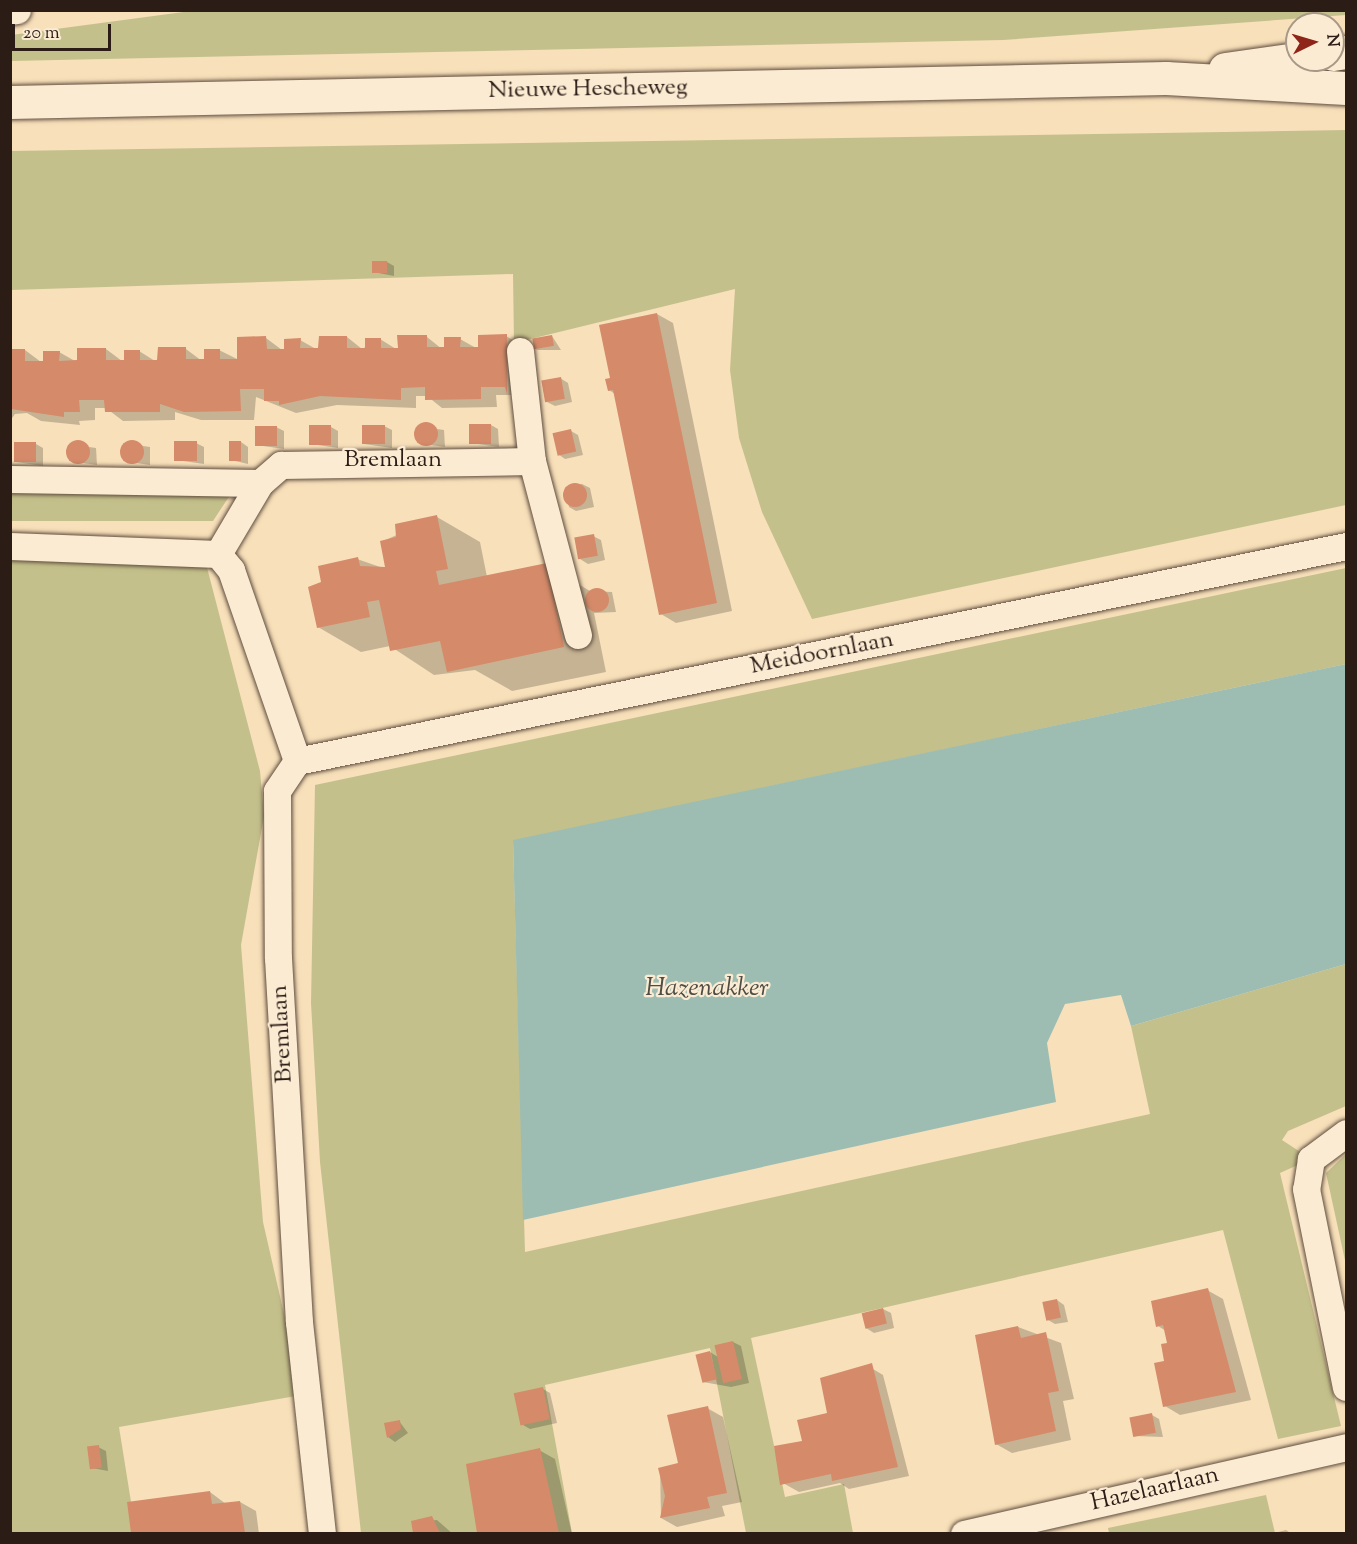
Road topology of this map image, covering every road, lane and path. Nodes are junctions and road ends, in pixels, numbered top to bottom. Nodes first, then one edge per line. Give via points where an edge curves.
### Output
1 (17, 10) edge
2 (10, 11) edge
3 (1285, 61) edge
4 (1166, 78) junction
5 (1347, 88) edge
6 (10, 102) edge
7 (520, 351) dead end
8 (532, 461) junction
9 (10, 479) edge
10 (260, 483) junction
11 (10, 546) edge
12 (1347, 546) edge
13 (218, 554) junction
14 (578, 635) dead end
15 (297, 761) junction
16 (1347, 1133) edge
17 (1347, 1387) edge
18 (1347, 1447) edge
19 (322, 1533) edge
20 (964, 1533) edge

1 - 2 street
3 - 4 main road, Nieuwe Hescheweg
4 - 5 main road, Nieuwe Hescheweg
4 - 6 main road, Nieuwe Hescheweg
7 - 8 street
8 - 10 street, Bremlaan via 291,464 281,465
8 - 14 street
9 - 10 street
10 - 13 street, Bremlaan
11 - 13 street
12 - 15 street, Meidoornlaan
13 - 15 street via 231,570
15 - 19 street, Bremlaan via 277,791 278,958 299,1322
16 - 17 street via 1311,1159 1306,1189
18 - 20 street, Hazelaarlaan

